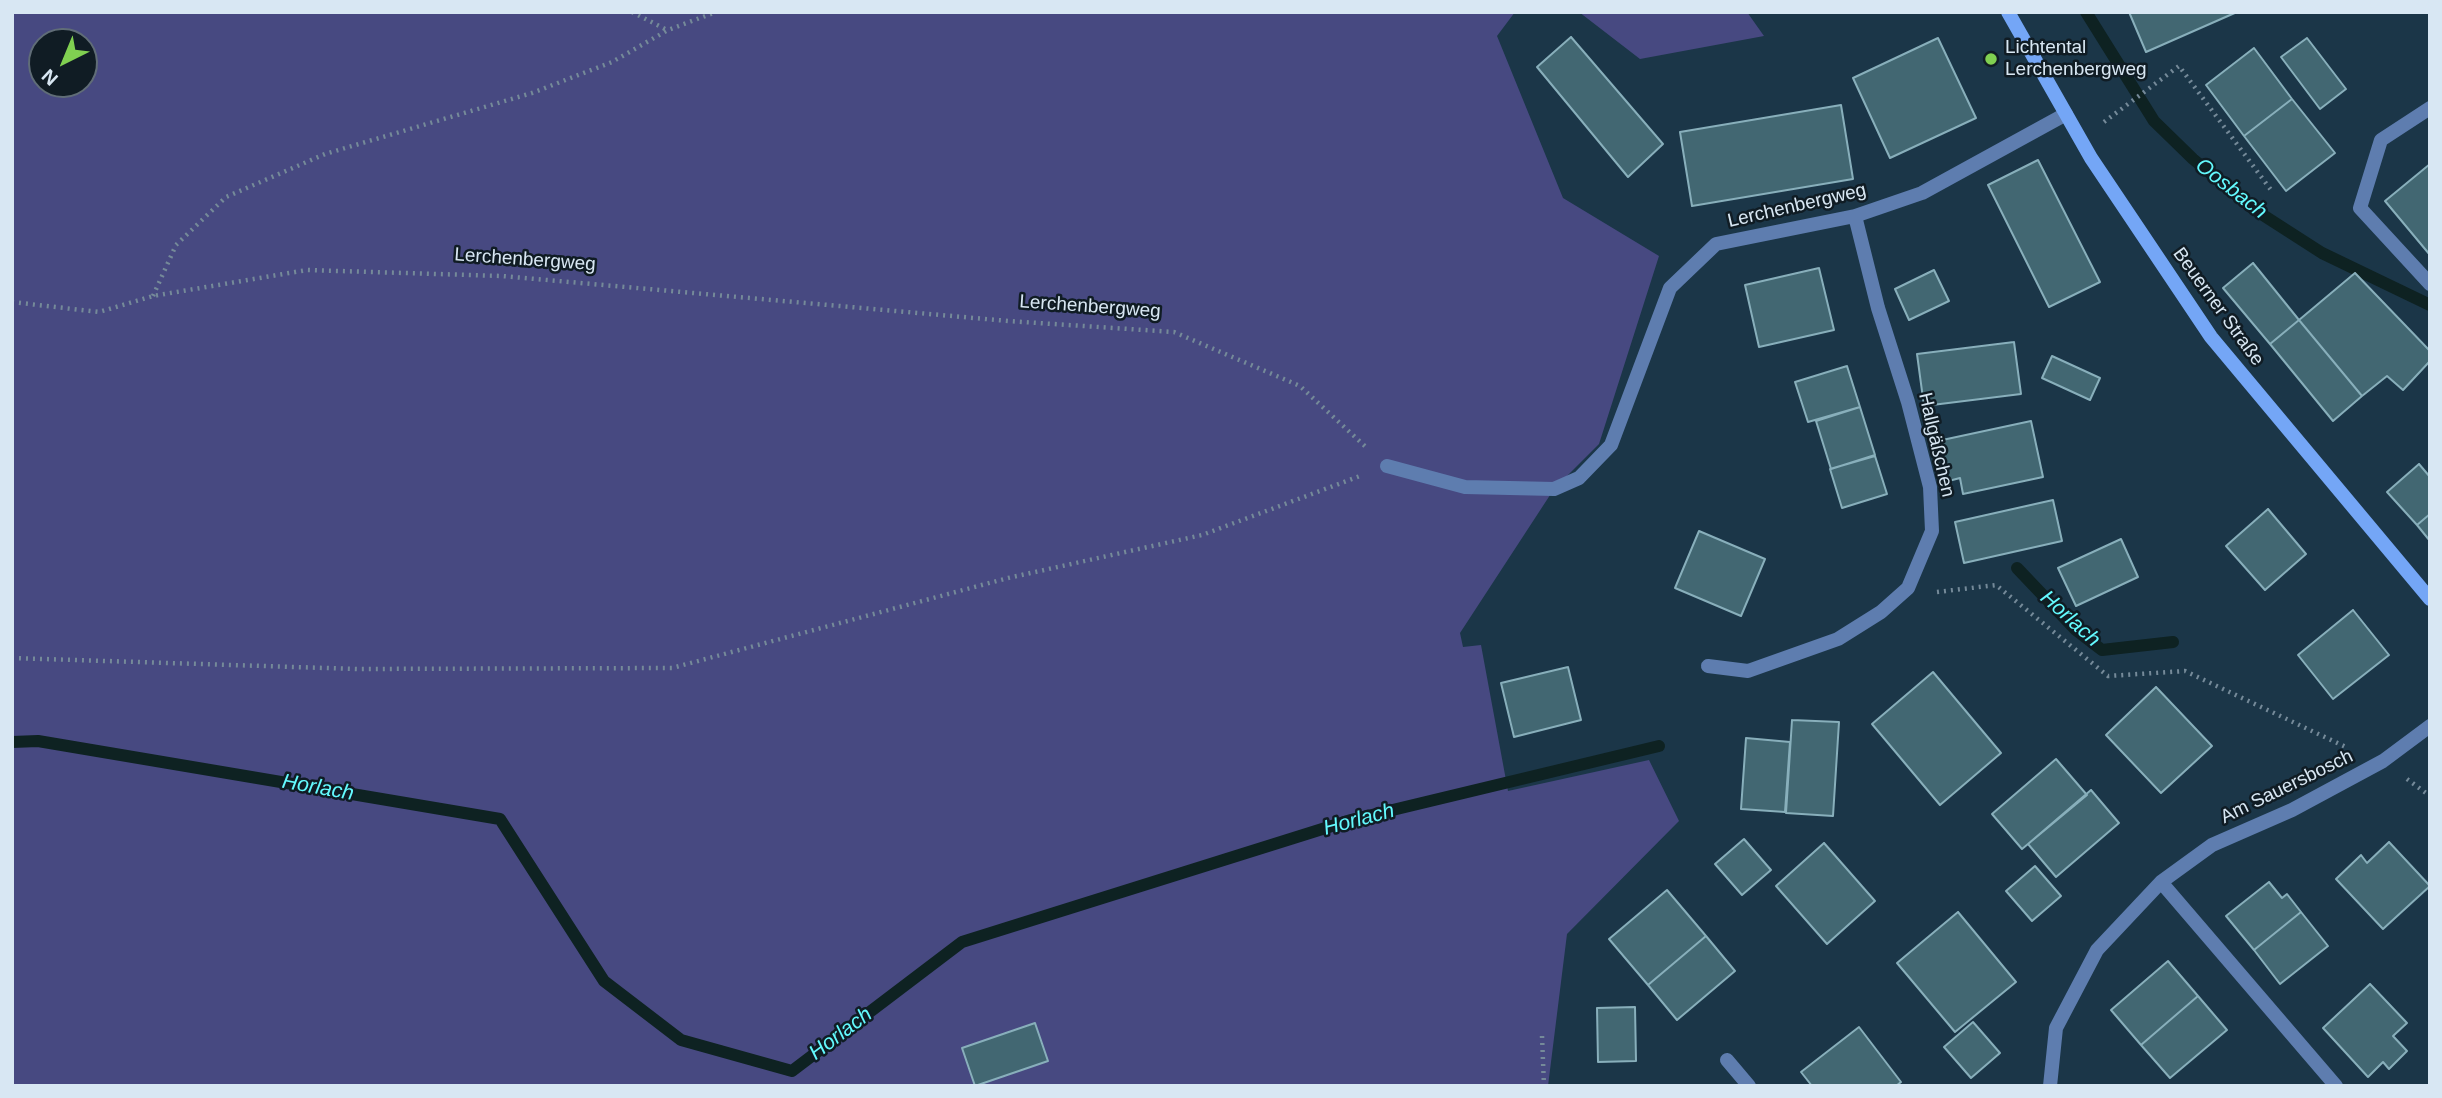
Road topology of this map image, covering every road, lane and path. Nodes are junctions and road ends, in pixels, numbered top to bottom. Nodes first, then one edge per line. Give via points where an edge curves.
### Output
1 (632, 12) edge
2 (716, 12) edge
3 (2008, 12) edge
4 (668, 30) junction
5 (2430, 108) edge
6 (2115, 113) dead end
7 (2066, 114) junction
8 (2272, 190) dead end
9 (1855, 216) junction
10 (2430, 284) edge
11 (153, 296) junction
12 (12, 302) edge
13 (1387, 466) junction
14 (1908, 588) junction
15 (2430, 599) edge
16 (12, 658) edge
17 (1708, 666) dead end
18 (2430, 726) edge
19 (2383, 761) junction
20 (2161, 882) junction
21 (1542, 1036) dead end
22 (1727, 1060) dead end
23 (1544, 1086) edge
24 (1749, 1086) edge
25 (2050, 1086) edge
26 (2336, 1086) edge

1 - 4 path
2 - 4 path
3 - 7 main road, Beuerner Straße
4 - 11 path via 612,62 533,93 326,154 226,197 176,245
5 - 10 street via 2381,140 2360,208
6 - 8 path via 2179,66
7 - 9 street, Lerchenbergweg via 1922,193
7 - 15 main road, Beuerner Straße via 2211,337
9 - 13 street, Lerchenbergweg via 1716,244 1670,288 1611,445 1579,478 1554,489 1465,487
9 - 14 street, Hallgäßchen via 1930,486 1932,531
11 - 12 path, Lerchenbergweg via 99,312
11 - 13 path, Lerchenbergweg via 307,270 502,276 1174,332 1300,386
13 - 16 path via 1202,535 1008,578 672,668 357,669
14 - 17 street, Hallgäßchen via 1838,639 1748,671
14 - 19 path via 1936,592 1996,585 2108,676 2185,671
18 - 19 street, Am Sauersbosch
19 - 20 street, Am Sauersbosch via 2292,810 2212,845
20 - 25 street, Am Sauersbosch via 2097,950 2056,1028
20 - 26 street
21 - 23 path
22 - 24 street

